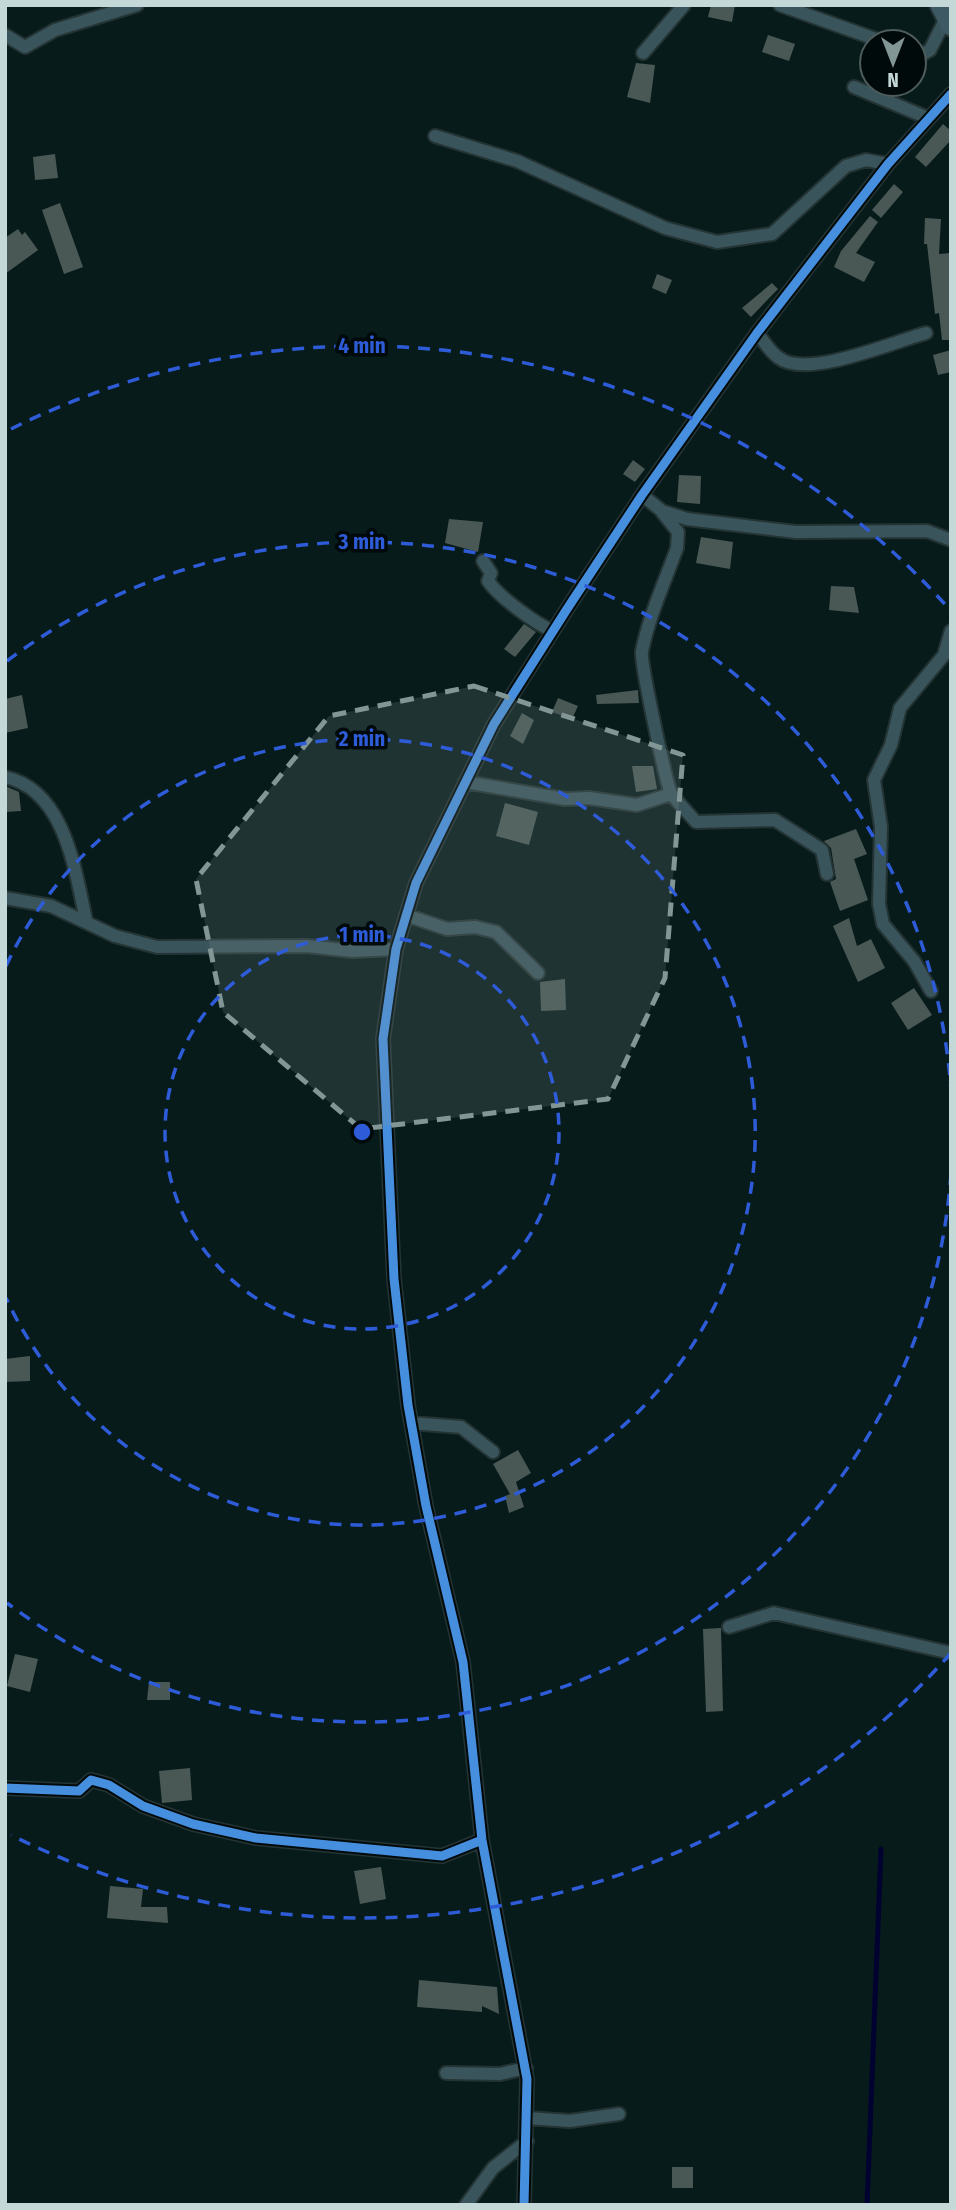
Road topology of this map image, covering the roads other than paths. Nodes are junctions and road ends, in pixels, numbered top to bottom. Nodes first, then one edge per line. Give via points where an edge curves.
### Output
1 (137, 5) edge
2 (684, 5) edge
3 (780, 5) edge
4 (945, 16) edge
5 (858, 33) edge
6 (5, 35) edge
7 (928, 51) edge
8 (643, 53) dead end
9 (854, 87) dead end
10 (951, 94) edge
11 (928, 118) junction
12 (435, 136) dead end
13 (888, 164) junction
14 (757, 333) junction
15 (926, 333) dead end
16 (642, 495) junction
17 (662, 511) junction
18 (951, 540) edge
19 (483, 561) dead end
20 (553, 631) junction
21 (951, 631) edge
22 (5, 777) edge
23 (465, 782) junction
24 (671, 794) junction
25 (827, 874) dead end
26 (5, 898) edge
27 (406, 915) junction
28 (86, 920) junction
29 (396, 950) junction
30 (538, 973) dead end
31 (931, 991) dead end
32 (411, 1423) junction
33 (493, 1452) dead end
34 (729, 1628) dead end
35 (951, 1653) edge
36 (5, 1788) edge
37 (482, 1840) junction
38 (526, 2068) junction
39 (446, 2073) dead end
40 (619, 2114) dead end
41 (527, 2118) junction
42 (527, 2141) junction
43 (466, 2205) edge
44 (524, 2205) edge

1 - 6 street via 55,30 25,47
2 - 8 street
3 - 5 street
4 - 7 street
9 - 11 street
10 - 11 street
11 - 13 street
12 - 13 street via 517,161 665,228 717,242 772,234 846,166 866,160
13 - 14 street
14 - 15 street via 780,359 801,365 820,364
14 - 16 street
16 - 17 street
16 - 20 street
17 - 18 street via 687,519 796,532 927,531
17 - 24 street via 678,532 677,548 641,654
19 - 20 street via 495,590
20 - 23 street via 494,724
21 - 31 street via 944,655 900,708 891,745 874,780 881,827 879,904 883,924 915,961
22 - 28 street via 31,786 62,828
23 - 24 street via 565,800 589,798 637,805
23 - 27 street via 416,883
24 - 25 street via 696,822 775,820 822,850
26 - 28 street via 51,906
27 - 29 street
27 - 30 street via 447,929 475,927 496,932
28 - 29 street via 116,936 157,947
29 - 32 street via 383,1039 394,1279
32 - 33 street via 461,1427
32 - 37 street via 463,1662
34 - 35 street via 774,1613
36 - 37 street via 79,1791 91,1780 109,1785 143,1806 256,1838 442,1856
37 - 38 street
38 - 39 street via 500,2074
38 - 41 street
40 - 41 street via 570,2121
41 - 42 street
42 - 43 street via 493,2168
42 - 44 street

